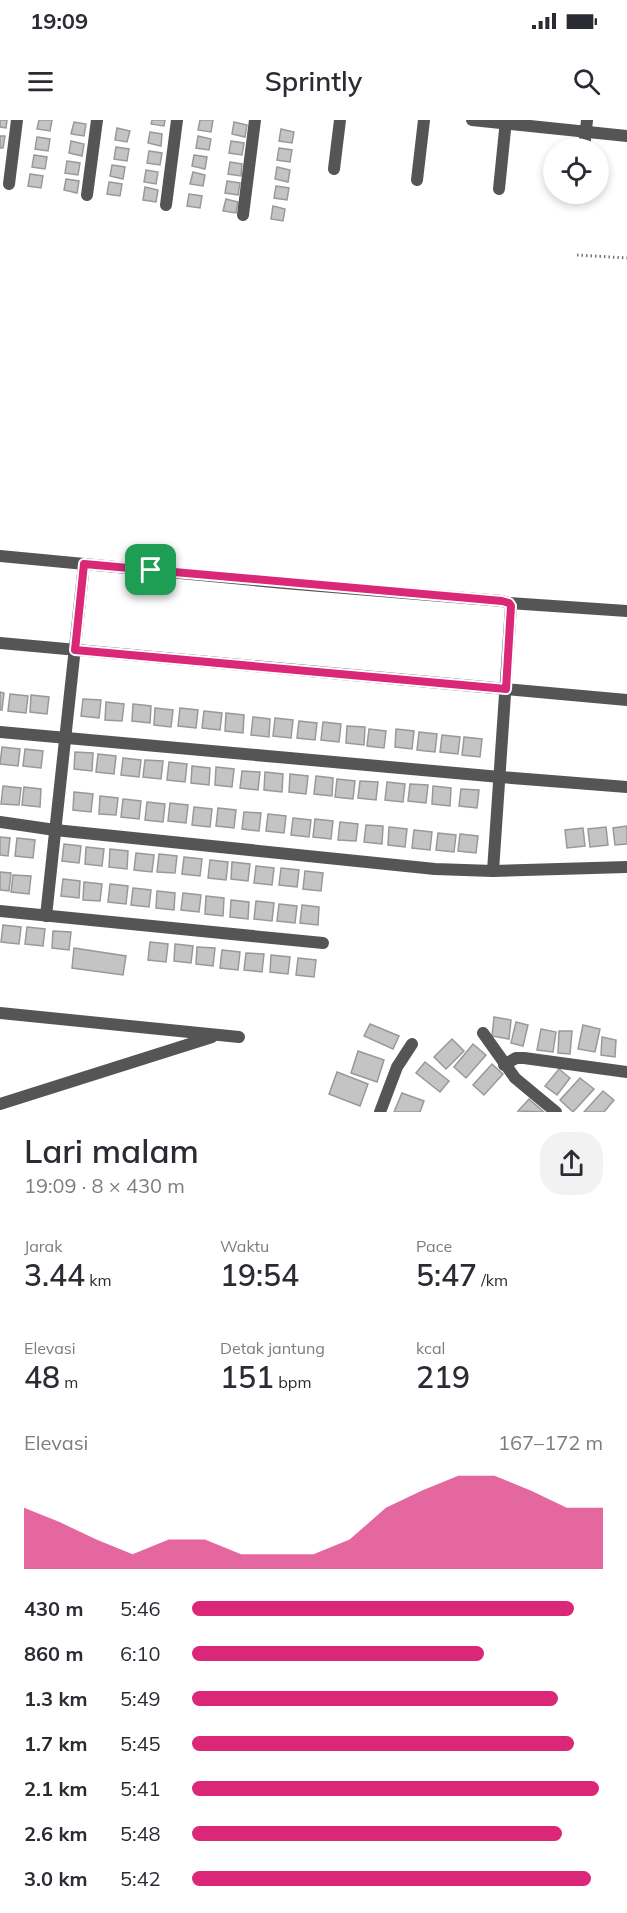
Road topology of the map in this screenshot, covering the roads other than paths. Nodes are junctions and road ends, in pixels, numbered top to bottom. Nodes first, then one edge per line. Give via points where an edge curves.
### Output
1 (17, 120) edge
2 (97, 120) edge
3 (177, 120) edge
4 (255, 120) edge
5 (340, 120) edge
6 (424, 120) edge
7 (472, 120) edge
8 (506, 122) edge
9 (586, 126) edge
10 (627, 136) edge
11 (334, 169) dead end
12 (417, 180) dead end
13 (9, 184) dead end
14 (499, 189) dead end
15 (87, 195) dead end
16 (166, 205) dead end
17 (243, 215) dead end
18 (0, 556) edge
19 (84, 564) junction
20 (509, 603) junction
21 (627, 611) edge
22 (0, 643) edge
23 (75, 650) junction
24 (506, 689) junction
25 (627, 700) edge
26 (0, 732) edge
27 (64, 738) junction
28 (500, 777) junction
29 (627, 787) edge
30 (0, 822) edge
31 (55, 830) junction
32 (627, 867) edge
33 (493, 871) junction
34 (0, 911) edge
35 (45, 916) junction
36 (323, 943) dead end
37 (0, 1013) edge
38 (483, 1033) dead end
39 (219, 1035) junction
40 (239, 1037) dead end
41 (412, 1044) dead end
42 (504, 1065) junction
43 (627, 1072) edge
44 (0, 1104) edge
45 (380, 1112) edge
46 (556, 1112) edge

1 - 13 street
2 - 15 street
3 - 16 street
4 - 17 street
5 - 11 street
6 - 12 street
7 - 8 street
8 - 9 street
8 - 14 street
9 - 10 street
18 - 19 street
19 - 20 street
19 - 23 street
20 - 21 street
20 - 24 street
22 - 23 street
23 - 24 street
23 - 27 street
24 - 25 street
24 - 28 street
26 - 27 street
27 - 28 street
27 - 31 street
28 - 29 street
28 - 33 street
30 - 31 street
31 - 33 street via 435,869
31 - 35 street
32 - 33 street
34 - 35 street
35 - 36 street
37 - 39 street
38 - 42 street
39 - 40 street
39 - 44 street
41 - 45 street
42 - 43 street via 524,1058
42 - 46 street

